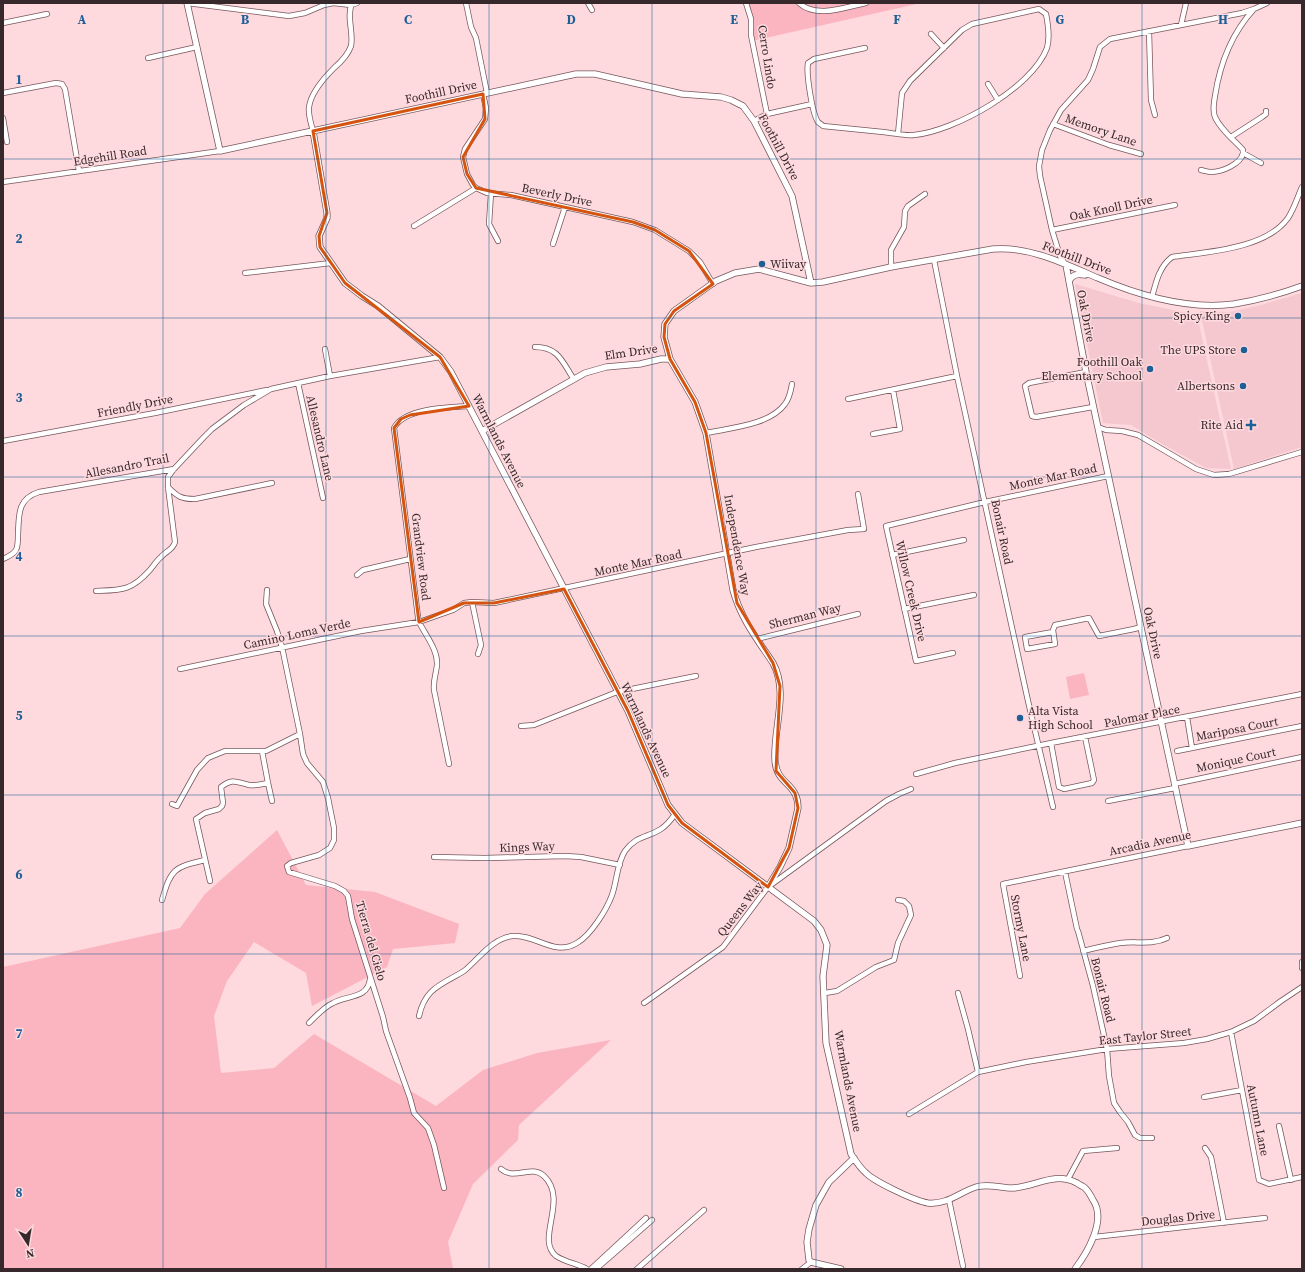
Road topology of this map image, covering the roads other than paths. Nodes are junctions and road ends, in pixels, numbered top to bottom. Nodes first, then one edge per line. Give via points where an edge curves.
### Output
1 (187, 3) edge
2 (312, 3) edge
3 (357, 3) edge
4 (466, 3) edge
5 (588, 3) edge
6 (746, 3) edge
7 (799, 3) edge
8 (866, 3) edge
9 (1186, 3) edge
10 (1267, 3) edge
11 (352, 4) edge
12 (315, 9) junction
13 (1254, 9) junction
14 (592, 10) dead end
15 (47, 14) dead end
16 (3, 22) edge
17 (1181, 25) junction
18 (1149, 31) junction
19 (930, 34) dead end
20 (197, 47) junction
21 (865, 48) dead end
22 (944, 48) junction
23 (148, 58) dead end
24 (988, 84) dead end
25 (3, 93) edge
26 (485, 94) junction
27 (998, 100) junction
28 (812, 104) junction
29 (1266, 111) dead end
30 (767, 114) junction
31 (1155, 115) dead end
32 (3, 118) edge
33 (754, 121) junction
34 (1054, 124) junction
35 (313, 131) junction
36 (898, 134) junction
37 (1231, 137) junction
38 (7, 142) dead end
39 (220, 151) junction
40 (1244, 153) junction
41 (1141, 154) dead end
42 (1261, 163) dead end
43 (1202, 170) dead end
44 (79, 171) junction
45 (3, 182) edge
46 (1302, 187) edge
47 (476, 188) junction
48 (491, 193) junction
49 (926, 194) dead end
50 (1175, 205) dead end
51 (565, 207) junction
52 (414, 226) dead end
53 (1052, 230) junction
54 (498, 241) dead end
55 (552, 244) dead end
56 (934, 260) junction
57 (331, 263) junction
58 (1066, 265) junction
59 (891, 268) junction
60 (245, 273) dead end
61 (1091, 275) junction
62 (1069, 281) junction
63 (811, 283) junction
64 (713, 284) junction
65 (1302, 286) edge
66 (1152, 297) junction
67 (535, 347) dead end
68 (325, 349) dead end
69 (440, 357) junction
70 (670, 359) junction
71 (1086, 372) junction
72 (330, 376) junction
73 (958, 376) junction
74 (573, 378) junction
75 (298, 383) junction
76 (792, 384) dead end
77 (271, 389) junction
78 (893, 390) junction
79 (848, 399) dead end
80 (469, 406) junction
81 (1093, 406) junction
82 (1098, 427) junction
83 (482, 431) junction
84 (706, 433) junction
85 (872, 434) dead end
86 (3, 441) edge
87 (1302, 452) edge
88 (174, 469) junction
89 (1108, 476) junction
90 (272, 483) dead end
91 (168, 487) junction
92 (858, 494) dead end
93 (323, 498) dead end
94 (985, 502) junction
95 (886, 526) joint
96 (964, 540) dead end
97 (727, 554) junction
98 (892, 555) junction
99 (3, 559) edge
100 (410, 559) junction
101 (357, 576) dead end
102 (564, 589) junction
103 (267, 590) dead end
104 (96, 591) dead end
105 (974, 595) dead end
106 (472, 602) junction
107 (904, 609) junction
108 (858, 614) dead end
109 (419, 622) junction
110 (1141, 627) junction
111 (1053, 632) junction
112 (757, 639) junction
113 (282, 647) junction
114 (954, 653) dead end
115 (478, 654) dead end
116 (180, 669) dead end
117 (696, 676) dead end
118 (617, 692) junction
119 (1302, 694) edge
120 (1187, 717) junction
121 (1161, 722) junction
122 (521, 726) dead end
123 (1302, 726) edge
124 (300, 734) junction
125 (1085, 737) junction
126 (1051, 743) junction
127 (1040, 746) junction
128 (1192, 748) junction
129 (262, 751) junction
130 (1177, 751) dead end
131 (1302, 757) edge
132 (450, 764) dead end
133 (916, 774) dead end
134 (268, 783) junction
135 (1175, 786) junction
136 (911, 789) dead end
137 (272, 800) dead end
138 (1108, 801) dead end
139 (172, 804) dead end
140 (1053, 807) dead end
141 (675, 814) junction
142 (1302, 823) edge
143 (1188, 846) junction
144 (434, 857) dead end
145 (205, 860) junction
146 (620, 865) junction
147 (1066, 872) junction
148 (210, 881) dead end
149 (1003, 884) joint
150 (768, 887) junction
151 (162, 900) dead end
152 (898, 900) dead end
153 (1167, 938) dead end
154 (1083, 951) junction
155 (1302, 962) edge
156 (1302, 968) edge
157 (370, 976) junction
158 (1020, 976) dead end
159 (1302, 987) edge
160 (825, 993) junction
161 (958, 993) dead end
162 (644, 1003) dead end
163 (420, 1016) dead end
164 (309, 1023) dead end
165 (1231, 1032) junction
166 (1107, 1049) junction
167 (978, 1072) junction
168 (1242, 1090) junction
169 (1204, 1097) dead end
170 (909, 1114) dead end
171 (1279, 1126) dead end
172 (1152, 1138) dead end
173 (1117, 1148) dead end
174 (1205, 1148) dead end
175 (854, 1158) junction
176 (500, 1169) dead end
177 (1302, 1177) edge
178 (1068, 1179) junction
179 (1291, 1180) junction
180 (444, 1188) dead end
181 (949, 1200) junction
182 (704, 1210) dead end
183 (646, 1218) dead end
184 (1265, 1218) dead end
185 (652, 1220) dead end
186 (1224, 1223) junction
187 (1094, 1237) junction
188 (811, 1262) junction
189 (963, 1266) dead end
190 (587, 1269) edge
191 (591, 1269) edge
192 (596, 1269) edge
193 (638, 1269) edge
194 (802, 1269) edge
195 (841, 1269) edge
196 (1075, 1269) edge

1 - 12 street via 281,16
1 - 20 street
2 - 12 street
3 - 11 street
4 - 26 street via 476,38
5 - 14 street
6 - 30 street, Cerro Lindo
7 - 8 street via 823,12
9 - 17 street
10 - 13 street, Oak Drive
11 - 12 street via 333,3
11 - 35 street, Warmlands Avenue via 351,45 348,53 328,73 309,105
13 - 17 street, Oak Drive
13 - 37 street via 1232,40 1216,88 1213,108 1215,117
15 - 16 street
17 - 18 street, Oak Drive
18 - 31 street via 1151,100
18 - 34 street, Oak Drive via 1110,39 1103,43 1088,80 1061,110
19 - 22 street
20 - 23 street
20 - 39 street
21 - 28 street via 814,58 808,62
22 - 27 street via 972,24 1039,9 1046,14 1047,46 1042,57 1028,76
22 - 36 street via 910,81 902,93
24 - 27 street
25 - 44 street via 62,84 65,88
26 - 33 street, Foothill Drive via 576,74 595,74 682,94 721,97 743,106
26 - 35 street, Foothill Drive
26 - 47 street via 485,119 465,148 463,157 467,174
27 - 36 street via 932,131 913,135
28 - 30 street
28 - 36 street via 818,121 823,126
29 - 37 street via 1262,117
30 - 33 street
32 - 38 street
33 - 63 street, Foothill Drive via 792,196
34 - 41 street, Memory Lane
34 - 53 street, Oak Drive via 1042,150 1039,166
35 - 39 street, Foothill Drive
35 - 57 street, Warmlands Avenue via 327,213 319,236 320,247
37 - 40 street
39 - 44 street, Edgehill Road
40 - 42 street
40 - 43 street via 1242,158 1222,170
44 - 45 street, Edgehill Road
46 - 66 street via 1289,217 1274,232 1237,247 1172,257 1165,262
47 - 48 street, Beverly Drive
47 - 52 street
48 - 51 street, Beverly Drive
48 - 54 street via 489,224
49 - 59 street via 905,211 904,227 891,250
50 - 53 street, Oak Knoll Drive
51 - 55 street
51 - 64 street, Beverly Drive via 633,222 654,230 689,251 700,262
53 - 58 street, Oak Drive via 1060,256
56 - 58 street, Foothill Drive via 1004,248 1019,250
56 - 59 street, Foothill Drive
56 - 73 street, Bonair Road
57 - 60 street
57 - 69 street, Warmlands Avenue via 345,283 378,306
58 - 61 street, Foothill Drive
58 - 62 street, Oak Drive
59 - 63 street, Foothill Drive
61 - 62 street via 1078,274
61 - 66 street, Foothill Drive
62 - 71 street, Oak Drive
63 - 64 street, Elm Drive via 759,269 735,273
64 - 70 street, Elm Drive via 674,311 665,324 664,337
65 - 66 street, Foothill Drive via 1233,304 1202,305
67 - 74 street via 546,348 558,355
68 - 72 street
69 - 72 street, Allesandro Trail
69 - 80 street, Warmlands Avenue
70 - 74 street, Elm Drive via 599,368
70 - 84 street, Independence Way via 695,402
71 - 81 street, Oak Drive
71 - 81 street via 1029,383 1025,386 1032,416
72 - 75 street, Allesandro Trail
73 - 78 street
73 - 94 street, Bonair Road
74 - 83 street, Elm Drive
75 - 77 street, Allesandro Trail
75 - 93 street, Allesandro Lane
76 - 84 street via 785,404 763,420
77 - 86 street, Friendly Drive
77 - 88 street, Allesandro Trail via 212,429
78 - 79 street
78 - 85 street via 900,429
80 - 83 street, Warmlands Avenue
80 - 100 street, Grandview Road via 449,407 410,415 396,423 394,428
81 - 82 street, Oak Drive
82 - 87 street via 1138,435 1196,469 1214,475 1229,474
82 - 89 street, Oak Drive
83 - 102 street, Warmlands Avenue
84 - 97 street, Independence Way
88 - 91 street via 168,477
88 - 99 street, Allesandro Trail via 32,494 24,500 20,510 16,550
89 - 94 street, Monte Mar Road
89 - 110 street, Oak Drive
90 - 91 street via 195,499 177,496
91 - 104 street via 174,547 161,556 150,571 133,586 120,590
92 - 97 street, Monte Mar Road via 864,529
94 - 95 street, Monte Mar Road
94 - 127 street, Bonair Road
95 - 98 street, Willow Creek Drive
96 - 98 street
97 - 102 street, Monte Mar Road
97 - 112 street, Independence Way via 736,603
98 - 107 street, Willow Creek Drive
100 - 101 street via 363,570
100 - 109 street, Grandview Road
102 - 106 street, Monte Mar Road via 494,603
102 - 118 street, Warmlands Avenue
103 - 113 street, Tierra del Cielo via 266,604
105 - 107 street
106 - 109 street, Monte Mar Road
106 - 115 street via 481,645
107 - 114 street, Willow Creek Drive via 916,661
108 - 112 street, Sherman Way
109 - 113 street, Camino Loma Verde
109 - 132 street, Grandview Road via 436,653 434,690
110 - 111 street via 1099,636 1089,618 1055,625
110 - 121 street, Oak Drive
111 - 111 street via 1055,644 1027,649 1025,637
112 - 150 street, Independence Way via 776,668 780,686 776,771 791,787 798,801 789,848
113 - 116 street, Camino Loma Verde
113 - 124 street, Tierra del Cielo
117 - 118 street
118 - 122 street via 534,724
118 - 141 street, Warmlands Avenue via 628,711 668,804
119 - 120 street, Palomar Place
120 - 121 street, Palomar Place
120 - 128 street
121 - 125 street, Palomar Place
121 - 135 street, Oak Drive
123 - 128 street, Mariposa Court
124 - 129 street
124 - 157 street, Tierra del Cielo via 307,763 323,782 331,813 334,840 330,848 287,866 289,872 334,886 348,896 352,919
125 - 126 street, Palomar Place
125 - 126 street via 1094,780 1092,783 1064,789 1060,787
126 - 127 street, Palomar Place
127 - 133 street, Palomar Place via 954,763
127 - 140 street, Bonair Road
128 - 130 street, Mariposa Court
129 - 134 street
129 - 139 street via 225,751 208,758 197,770 177,806
131 - 135 street, Monique Court
134 - 137 street
134 - 145 street via 250,785 237,781 227,782 221,787 222,806 196,819
135 - 138 street, Monique Court
135 - 143 street, Oak Drive
136 - 150 street, Queens Way via 886,801
141 - 146 street via 660,830 633,843 622,856
141 - 150 street, Warmlands Avenue via 703,839
142 - 143 street, Arcadia Avenue
143 - 147 street, Arcadia Avenue
144 - 146 street, Kings Way via 565,856
145 - 148 street
145 - 151 street via 184,865 174,871
146 - 163 street via 606,908 586,936 571,946 559,948 516,936 500,940 464,971 431,992 424,1000
147 - 149 street, Arcadia Avenue
147 - 154 street, Bonair Road
149 - 158 street, Stormy Lane
150 - 160 street, Warmlands Avenue via 814,921 822,931 827,945 823,976
150 - 162 street, Queens Way via 723,947
152 - 160 street via 909,906 911,915 898,943 894,960 876,967 838,991
153 - 154 street via 1157,942 1120,943
154 - 166 street, Bonair Road
155 - 156 street
157 - 164 street via 364,993 333,1002
157 - 180 street, Tierra del Cielo via 414,1113 428,1128 434,1145
159 - 165 street, East Taylor Street via 1254,1021
160 - 175 street, Warmlands Avenue via 826,1043
161 - 167 street
165 - 166 street, East Taylor Street via 1184,1043
165 - 168 street, Autumn Lane
166 - 167 street, East Taylor Street
166 - 172 street, Bonair Road via 1114,1103 1135,1135 1140,1138
167 - 170 street, East Taylor Street
168 - 169 street
168 - 179 street, Autumn Lane via 1259,1180 1269,1184
171 - 179 street, Autumn Lane
173 - 178 street via 1083,1151
174 - 186 street via 1211,1157
175 - 181 street, Warmlands Avenue via 866,1174 905,1195 929,1203
175 - 188 street via 829,1182 813,1212 807,1242
176 - 190 street via 511,1174 533,1171 544,1176 551,1184 554,1203 548,1238 552,1251 561,1258
177 - 179 street, Autumn Lane
178 - 181 street, Warmlands Avenue via 1053,1179 1013,1188 981,1186
178 - 187 street via 1084,1187 1095,1203 1098,1218
181 - 189 street
182 - 193 street
183 - 191 street
184 - 186 street, Douglas Drive
185 - 192 street
186 - 187 street, Douglas Drive
187 - 196 street
188 - 194 street
188 - 195 street

